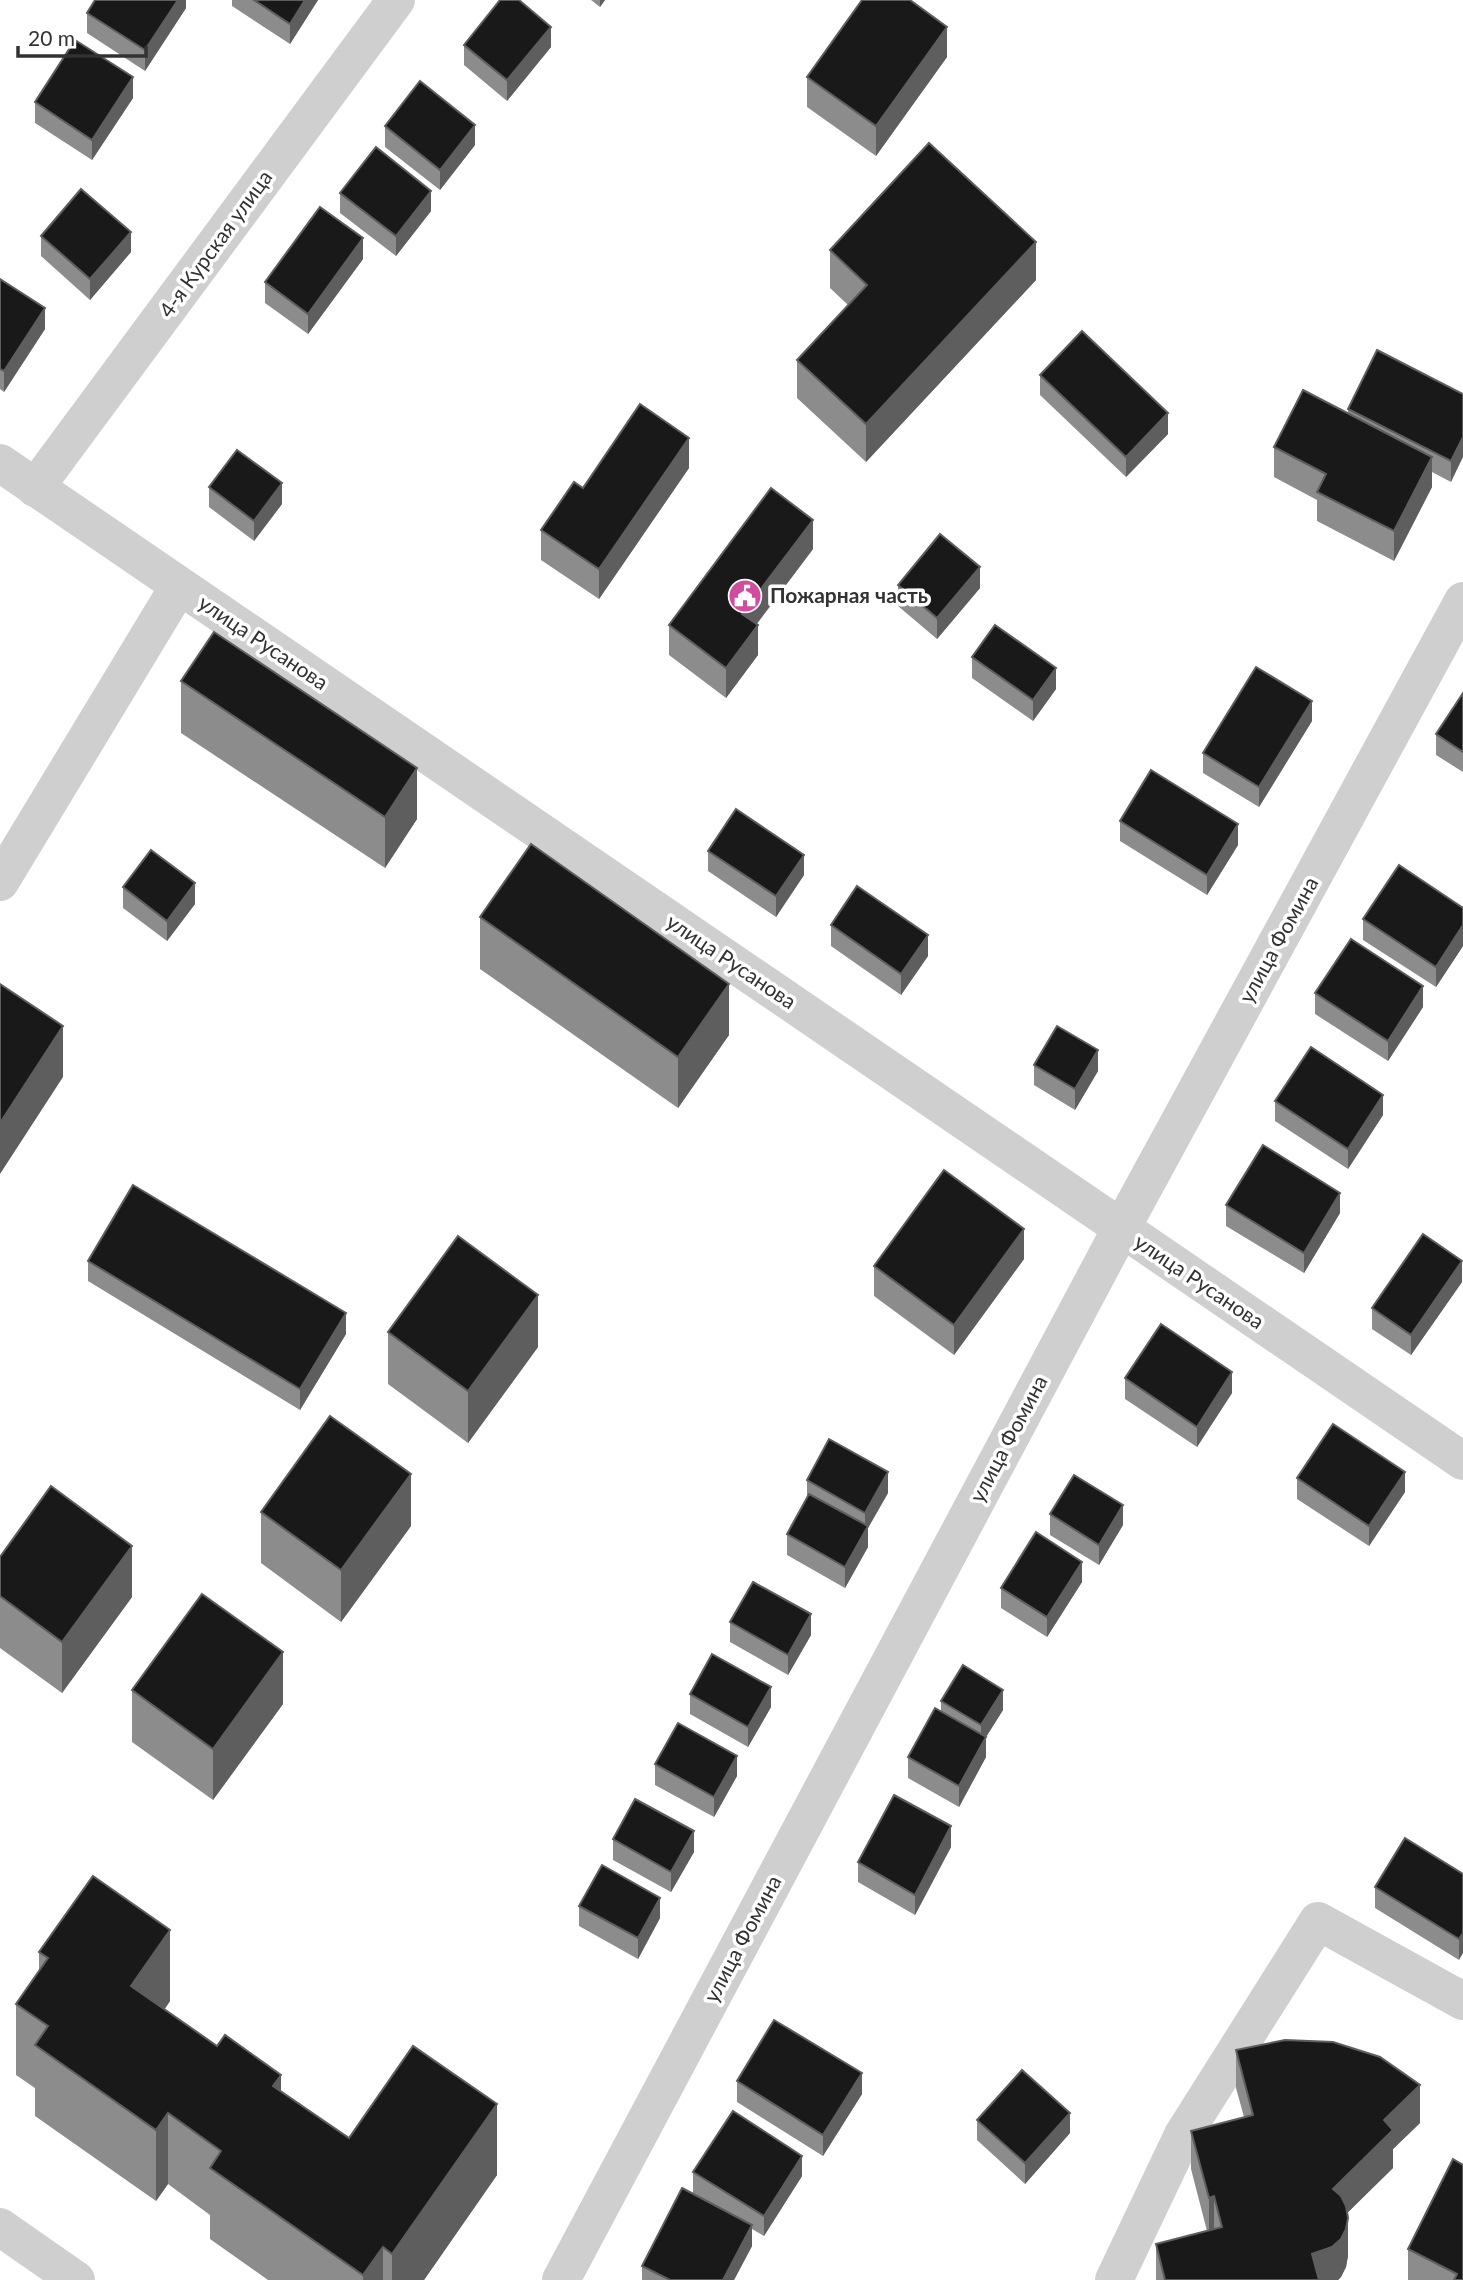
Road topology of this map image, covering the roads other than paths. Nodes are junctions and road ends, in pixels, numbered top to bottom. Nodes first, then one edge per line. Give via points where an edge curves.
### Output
1 (396, 0) edge
2 (0, 463) edge
3 (36, 488) junction
4 (179, 586) junction
5 (1463, 601) edge
6 (0, 882) edge
7 (1121, 1229) junction
8 (1463, 1461) edge
9 (1463, 2001) edge
10 (0, 2227) edge
11 (76, 2280) edge
12 (561, 2280) edge
13 (1114, 2280) edge

1 - 3 street, 4-я Курская улица
2 - 3 street, улица Русанова
3 - 4 street, улица Русанова
4 - 6 street
4 - 7 street, улица Русанова
5 - 7 street, улица Фомина
7 - 8 street, улица Русанова
7 - 12 street, улица Фомина
9 - 13 street via 1318,1921 1183,2135
10 - 11 street

